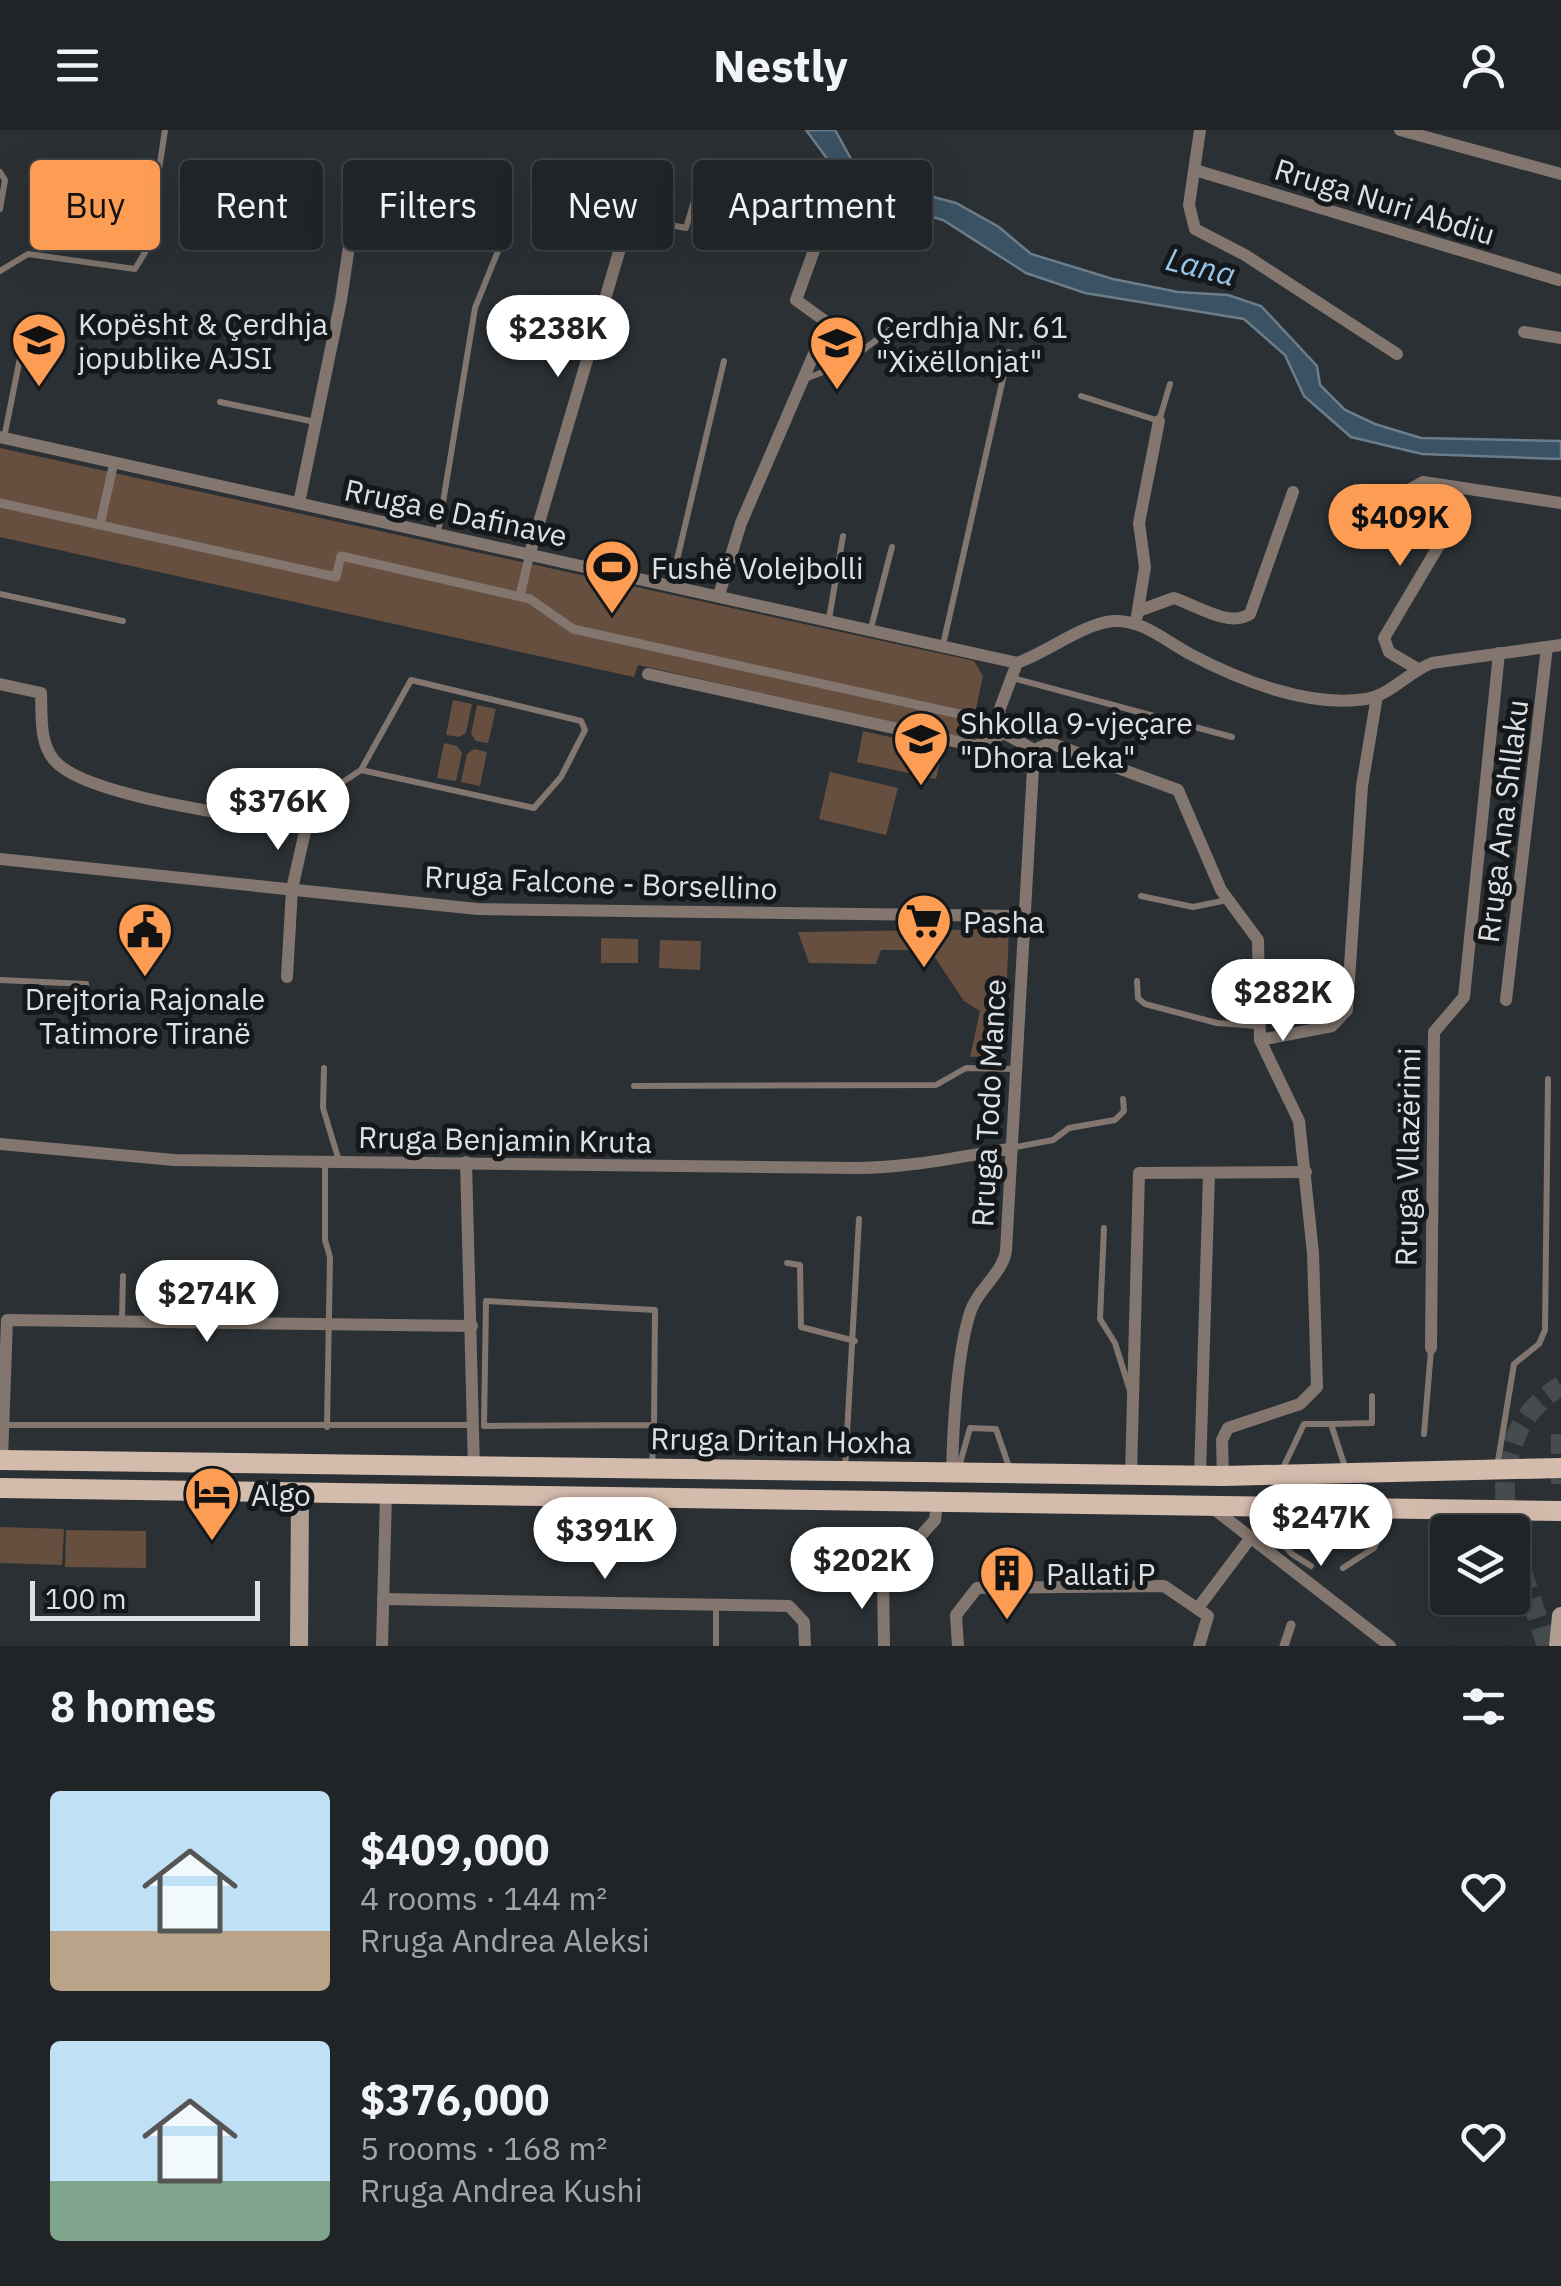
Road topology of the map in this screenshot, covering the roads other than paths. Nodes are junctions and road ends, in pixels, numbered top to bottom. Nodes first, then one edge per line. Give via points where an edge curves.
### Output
1 (165, 130) edge
2 (1200, 130) edge
3 (1400, 130) edge
4 (1195, 170) junction
5 (0, 172) edge
6 (1561, 174) edge
7 (693, 204) edge
8 (0, 209) edge
9 (673, 226) edge
10 (348, 250) edge
11 (498, 250) dead end
12 (620, 250) edge
13 (814, 250) edge
14 (0, 271) edge
15 (1559, 280) edge
16 (896, 325) dead end
17 (26, 328) dead end
18 (1524, 332) dead end
19 (1561, 338) edge
20 (1010, 352) dead end
21 (1398, 354) dead end
22 (724, 361) dead end
23 (805, 379) junction
24 (1170, 384) dead end
25 (1080, 396) dead end
26 (220, 402) dead end
27 (315, 422) junction
28 (1159, 422) junction
29 (2, 437) edge
30 (114, 462) junction
31 (1293, 492) dead end
32 (0, 503) edge
33 (300, 503) junction
34 (1561, 503) edge
35 (100, 525) junction
36 (438, 534) junction
37 (843, 536) dead end
38 (892, 547) dead end
39 (530, 553) junction
40 (672, 585) junction
41 (0, 594) edge
42 (520, 596) junction
43 (720, 596) junction
44 (1136, 617) junction
45 (829, 619) junction
46 (123, 621) dead end
47 (871, 628) junction
48 (943, 645) junction
49 (1554, 646) edge
50 (1498, 653) junction
51 (1017, 663) junction
52 (1416, 668) junction
53 (648, 674) dead end
54 (1013, 678) junction
55 (0, 684) edge
56 (1377, 696) junction
57 (1002, 728) junction
58 (1232, 737) dead end
59 (1034, 750) junction
60 (360, 770) junction
61 (306, 826) junction
62 (0, 858) edge
63 (292, 889) junction
64 (1141, 896) dead end
65 (1228, 900) junction
66 (1024, 916) junction
67 (286, 977) dead end
68 (0, 980) edge
69 (1137, 981) dead end
70 (86, 984) dead end
71 (1506, 1000) dead end
72 (1258, 1033) junction
73 (324, 1068) dead end
74 (1013, 1069) junction
75 (1548, 1079) dead end
76 (634, 1086) dead end
77 (1123, 1100) dead end
78 (0, 1144) edge
79 (1009, 1149) junction
80 (332, 1162) junction
81 (466, 1162) junction
82 (1306, 1172) junction
83 (1209, 1173) junction
84 (860, 1219) dead end
85 (1104, 1228) dead end
86 (787, 1262) dead end
87 (123, 1276) dead end
88 (3, 1320) edge
89 (122, 1321) junction
90 (329, 1326) junction
91 (472, 1326) junction
92 (855, 1341) junction
93 (1432, 1348) joint
94 (1372, 1396) dead end
95 (1133, 1397) junction
96 (1331, 1424) junction
97 (1, 1425) edge
98 (474, 1426) junction
99 (654, 1426) junction
100 (328, 1427) junction
101 (1424, 1434) dead end
102 (1, 1460) edge
103 (300, 1464) junction
104 (652, 1468) junction
105 (1561, 1468) edge
106 (474, 1469) junction
107 (1496, 1469) junction
108 (845, 1471) junction
109 (955, 1472) junction
110 (1011, 1473) junction
111 (1346, 1473) junction
112 (1131, 1474) junction
113 (1280, 1474) junction
114 (1200, 1475) junction
115 (1223, 1476) junction
116 (0, 1488) edge
117 (300, 1493) junction
118 (386, 1494) junction
119 (937, 1502) junction
120 (1214, 1509) junction
121 (1252, 1510) junction
122 (1561, 1511) edge
123 (1392, 1512) junction
124 (844, 1536) dead end
125 (1249, 1540) junction
126 (1311, 1566) dead end
127 (1343, 1568) dead end
128 (883, 1577) junction
129 (383, 1598) junction
130 (716, 1605) junction
131 (1198, 1608) junction
132 (1561, 1616) edge
133 (1291, 1625) dead end
134 (1369, 1630) junction
135 (300, 1646) edge
136 (382, 1646) edge
137 (716, 1646) edge
138 (805, 1646) edge
139 (884, 1646) edge
140 (958, 1646) edge
141 (1199, 1646) edge
142 (1284, 1646) edge
143 (1364, 1646) edge
144 (1390, 1646) edge
145 (1558, 1646) edge

1 - 14 lane via 146,250 135,269 28,254
2 - 4 street
3 - 6 street
4 - 15 street, Rruga Nuri Abdiu
4 - 21 street via 1189,217 1205,238 1245,255
5 - 8 lane
7 - 9 lane via 686,228
10 - 27 street
11 - 36 lane via 476,308
12 - 39 street
13 - 23 street via 796,300 825,321
16 - 23 lane via 846,363
17 - 29 lane
18 - 19 street
20 - 48 lane
22 - 40 lane
23 - 43 street via 741,524
24 - 28 lane
25 - 28 lane
26 - 27 lane
27 - 33 street
28 - 44 street via 1139,523 1145,567
29 - 30 street, Rruga e Dafinave
30 - 33 street, Rruga e Dafinave
30 - 35 street
31 - 44 street via 1250,614 1229,619 1174,598
32 - 35 street
33 - 36 street, Rruga e Dafinave
34 - 52 street via 1413,484 1408,503 1441,542 1389,624 1383,645
35 - 42 street via 336,577 341,556
36 - 39 street, Rruga e Dafinave
37 - 45 lane
38 - 47 lane
39 - 40 street, Rruga e Dafinave
39 - 42 street
40 - 43 street, Rruga e Dafinave
41 - 46 lane
42 - 57 street via 574,629
43 - 45 street, Rruga e Dafinave
44 - 51 street via 1095,625
44 - 56 street via 1191,655 1271,688
45 - 47 street, Rruga e Dafinave
47 - 48 street, Rruga e Dafinave
48 - 51 street, Rruga e Dafinave
49 - 50 street
49 - 71 street, Rruga Ana Shllaku
50 - 52 street
50 - 93 street, Rruga Vllazërimi via 1464,997 1434,1032
51 - 54 street
52 - 56 street
53 - 57 street via 976,746
54 - 57 street via 1002,698
54 - 58 lane
55 - 61 street via 41,693 51,757 77,777 160,800
56 - 72 street via 1362,786 1347,1010 1332,1026
57 - 59 street
59 - 65 street via 1050,743 1178,790
59 - 66 street, Rruga Todo Mance
60 - 60 lane via 534,808 585,730 582,721 410,680
60 - 61 lane via 332,789
61 - 63 street
62 - 63 street, Rruga Falcone - Borsellino
63 - 66 street, Rruga Falcone - Borsellino via 477,909
63 - 67 street
64 - 65 lane via 1194,907
65 - 72 street via 1258,940
66 - 74 street, Rruga Todo Mance
68 - 70 lane
69 - 72 lane via 1145,1004
72 - 82 street via 1299,1122
73 - 80 lane
74 - 76 lane via 966,1068 936,1085
74 - 79 street, Rruga Todo Mance
75 - 107 lane via 1545,1330 1514,1364
77 - 79 lane via 1115,1120
78 - 80 street, Rruga Benjamin Kruta via 174,1160
79 - 81 street, Rruga Benjamin Kruta via 905,1168
79 - 109 street, Rruga Todo Mance via 1004,1260 978,1295 966,1326
80 - 81 street, Rruga Benjamin Kruta
80 - 90 lane
81 - 91 street
82 - 83 street
82 - 115 street via 1317,1387 1300,1404 1228,1428
83 - 95 street via 1139,1173
83 - 114 street
84 - 92 lane
85 - 95 lane via 1100,1318 1116,1343
86 - 92 lane via 800,1265 803,1275 801,1327
87 - 89 lane
88 - 89 street
88 - 97 street
89 - 90 street
90 - 91 street
90 - 100 lane
91 - 98 street
92 - 108 lane
93 - 101 lane, Rruga Vllazërimi
94 - 96 lane via 1372,1423
95 - 112 street
96 - 111 lane
96 - 113 lane via 1304,1424
97 - 100 lane
97 - 102 street
98 - 100 lane
98 - 106 street
99 - 99 lane via 656,1310 486,1301 484,1426
99 - 104 lane
102 - 103 main road, Rruga Dritan Hoxha
103 - 106 main road, Rruga Dritan Hoxha
103 - 117 main road
104 - 106 main road, Rruga Dritan Hoxha
104 - 108 main road, Rruga Dritan Hoxha
105 - 107 main road, Rruga Dritan Hoxha
107 - 111 main road, Rruga Dritan Hoxha
108 - 109 main road, Rruga Dritan Hoxha
109 - 110 main road, Rruga Dritan Hoxha
109 - 110 lane via 970,1428 996,1428
110 - 112 main road, Rruga Dritan Hoxha
111 - 113 main road, Rruga Dritan Hoxha
112 - 114 main road, Rruga Dritan Hoxha
113 - 115 main road, Rruga Dritan Hoxha
114 - 115 main road, Rruga Dritan Hoxha
116 - 117 main road, Rruga Dritan Hoxha
117 - 118 main road, Rruga Dritan Hoxha
117 - 135 main road
118 - 119 main road, Rruga Dritan Hoxha
118 - 129 street
119 - 120 main road, Rruga Dritan Hoxha
119 - 128 street via 935,1520
120 - 121 main road, Rruga Dritan Hoxha
120 - 125 street
121 - 123 main road, Rruga Dritan Hoxha
121 - 126 lane
122 - 123 main road, Rruga Dritan Hoxha
123 - 127 lane via 1374,1548
124 - 128 street
125 - 131 street
125 - 134 street
128 - 139 street
129 - 130 street
129 - 136 street
130 - 137 lane
130 - 138 street via 789,1606 804,1622
131 - 140 street via 1164,1586 978,1588 956,1615
131 - 141 street via 1208,1616
132 - 145 main road
133 - 142 street
134 - 143 street
134 - 144 street

